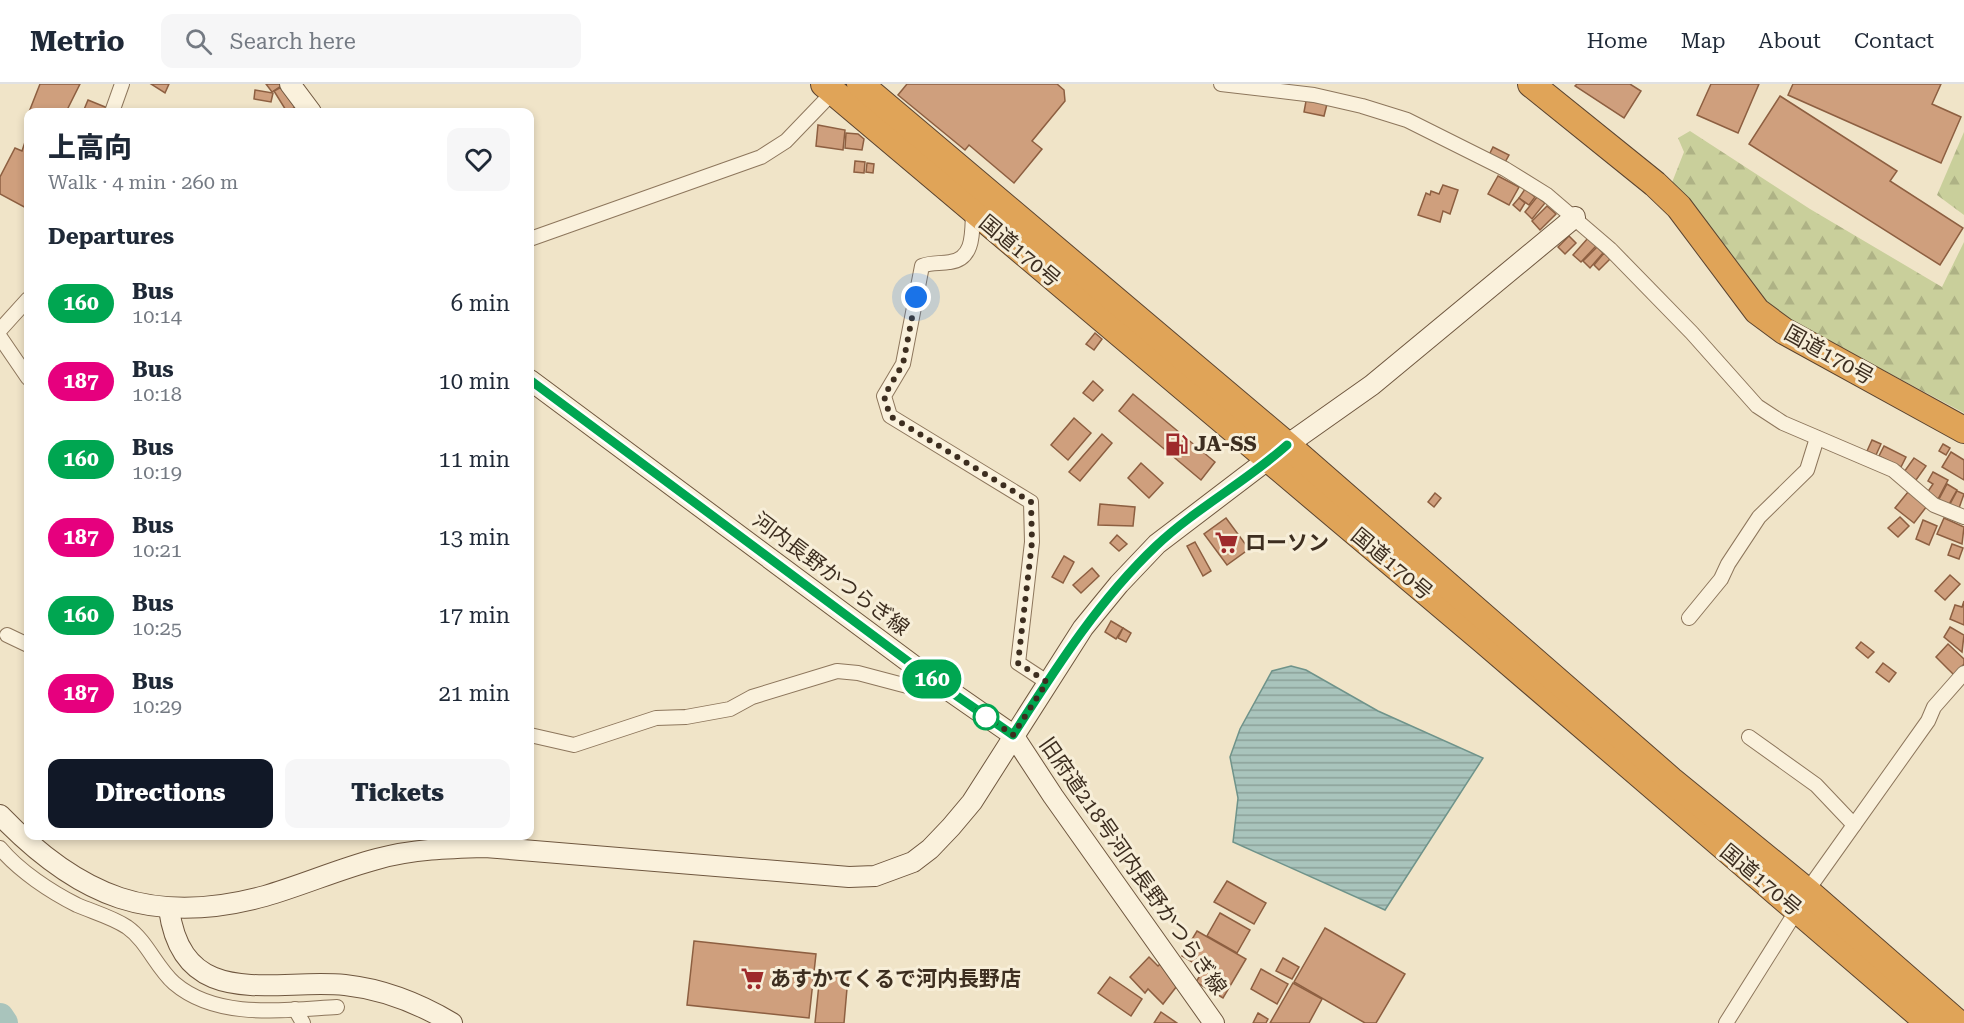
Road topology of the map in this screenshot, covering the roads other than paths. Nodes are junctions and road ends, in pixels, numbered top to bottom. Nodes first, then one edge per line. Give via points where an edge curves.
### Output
1 (122, 84) edge
2 (290, 84) edge
3 (860, 84) edge
4 (1221, 84) edge
5 (1531, 84) edge
6 (833, 86) edge
7 (113, 108) edge
8 (308, 108) edge
9 (973, 212) junction
10 (1575, 217) junction
11 (534, 238) edge
12 (24, 303) edge
13 (0, 330) edge
14 (0, 337) edge
15 (24, 372) edge
16 (534, 383) edge
17 (1964, 430) edge
18 (1817, 438) junction
19 (1278, 453) junction
20 (1964, 517) edge
21 (1689, 618) dead end
22 (7, 635) dead end
23 (24, 643) edge
24 (1964, 673) edge
25 (1047, 682) junction
26 (942, 686) junction
27 (1013, 735) junction
28 (534, 736) edge
29 (1749, 737) dead end
30 (0, 815) edge
31 (1854, 825) junction
32 (0, 848) edge
33 (1802, 901) junction
34 (169, 909) junction
35 (337, 1007) dead end
36 (295, 1009) junction
37 (303, 1023) edge
38 (452, 1023) edge
39 (1214, 1023) edge
40 (1726, 1023) edge
41 (1929, 1023) edge
42 (1958, 1023) edge

1 - 7 street
2 - 8 street
3 - 19 highway, 国道170号
4 - 10 street via 1314,95 1407,120 1505,169
5 - 17 highway, 国道170号 via 1679,207 1757,311 1784,331
6 - 9 highway, 国道170号
6 - 11 street via 786,141 761,157
9 - 19 highway, 国道170号
9 - 25 street via 970,246 963,257 922,266 903,364 884,396 890,416 1031,502 1032,542 1018,663
10 - 18 street via 1692,333 1757,406
10 - 19 street via 1372,385
12 - 13 street
14 - 15 street
16 - 26 street, 河内長野かつらぎ線
18 - 20 street via 1893,470 1934,505
18 - 21 street via 1807,470 1759,518 1721,579
19 - 25 street via 1157,544 1083,628
19 - 33 highway, 国道170号 via 1671,780
22 - 23 street
24 - 31 street via 1934,707
25 - 27 street
26 - 27 street, 河内長野かつらぎ線
26 - 28 street via 911,687 837,670 752,697 730,709 656,718 574,745
27 - 34 street via 972,802 930,849 913,862 875,876 831,876 485,847 454,848 378,858 243,901 190,910
27 - 39 street, 旧府道218号河内長野かつらぎ線
29 - 31 street via 1816,785
30 - 34 street via 29,846 93,888 138,904
31 - 33 street
32 - 36 street via 46,886 128,928 173,982 194,998 255,1009
33 - 40 street
33 - 41 highway, 国道170号
33 - 42 highway, 国道170号
34 - 38 street via 172,932 180,948 213,977 241,986 364,988 401,998
35 - 36 street
36 - 37 street

